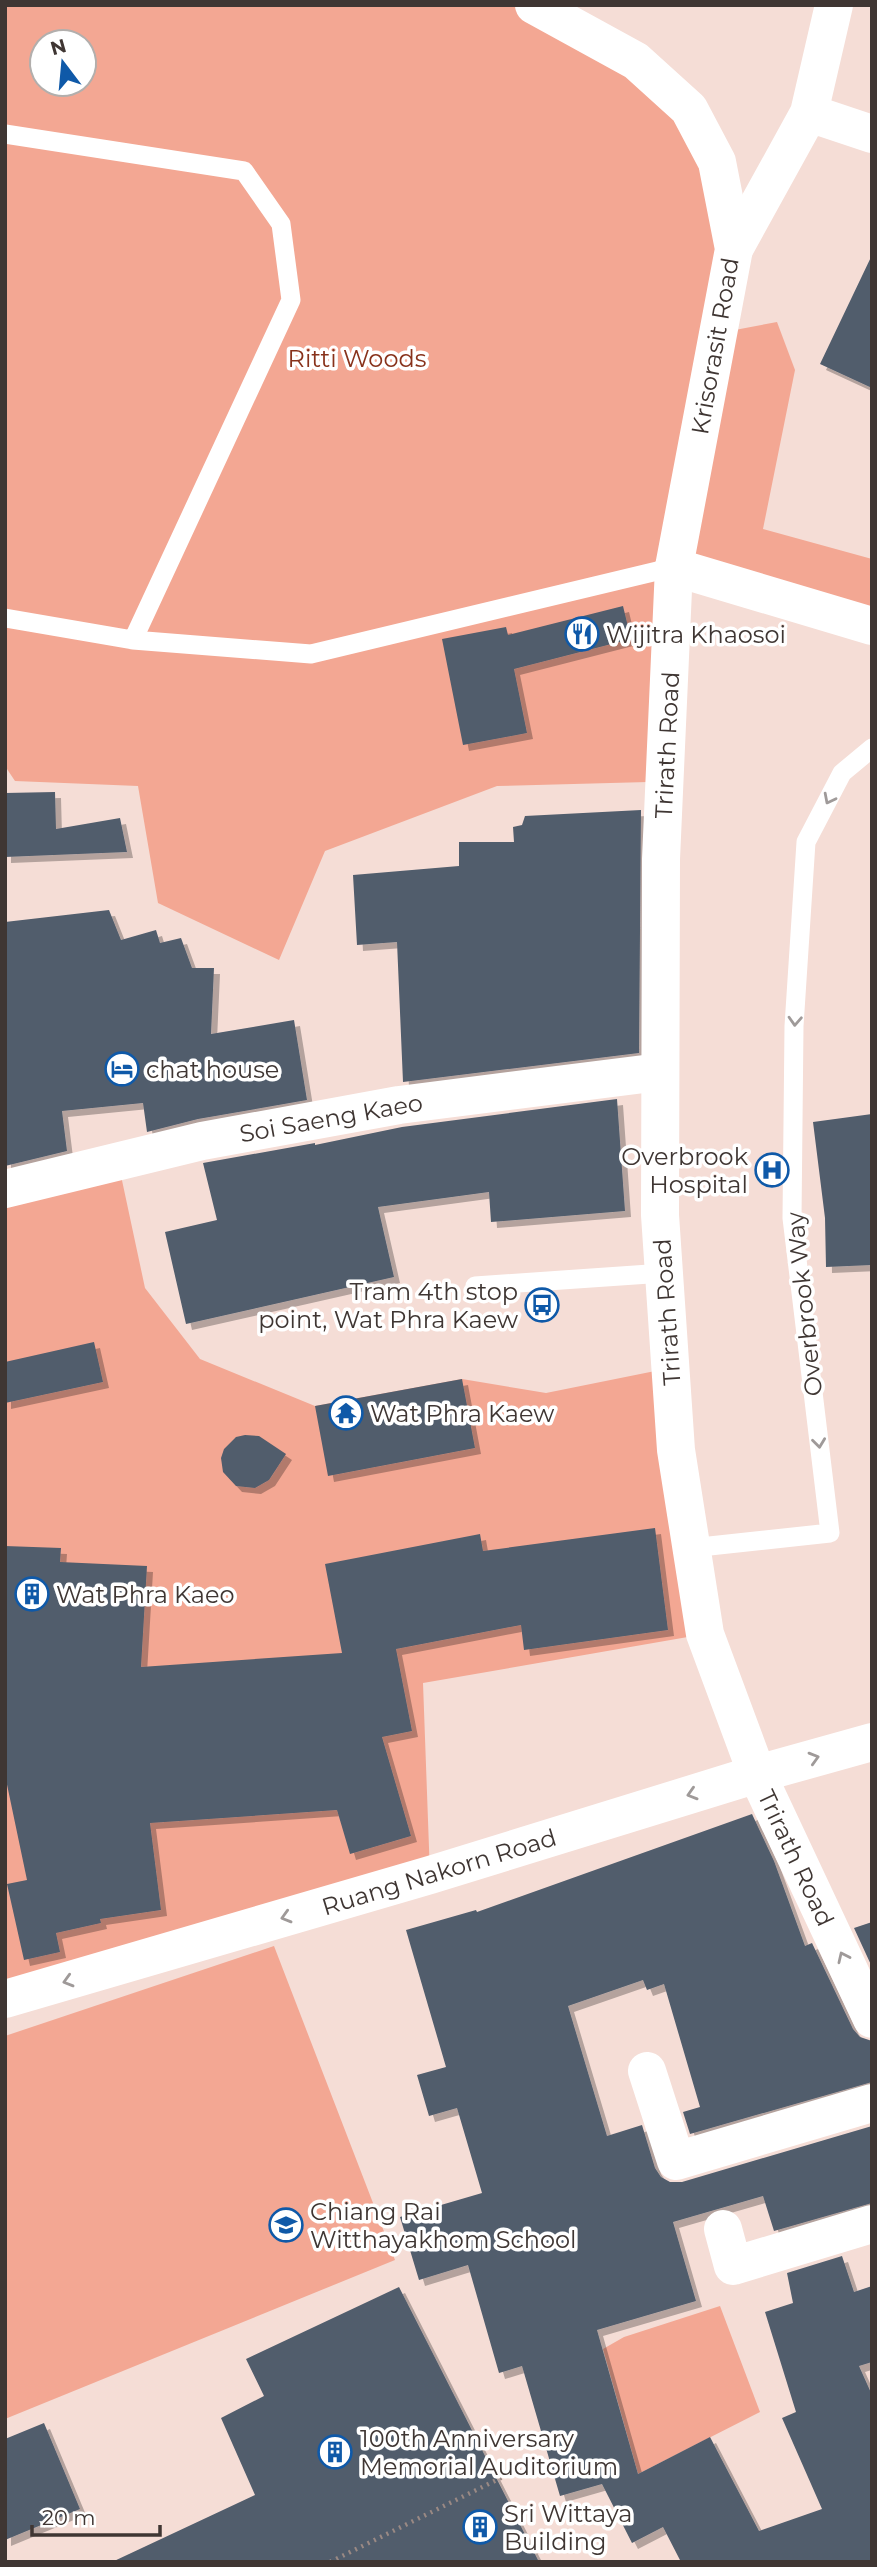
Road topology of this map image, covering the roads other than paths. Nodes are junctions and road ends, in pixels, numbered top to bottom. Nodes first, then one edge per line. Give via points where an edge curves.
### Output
1 (534, 5) edge
2 (834, 5) edge
3 (809, 113) junction
4 (5, 134) edge
5 (872, 134) edge
6 (734, 249) junction
7 (674, 567) junction
8 (5, 618) edge
9 (872, 626) edge
10 (133, 640) junction
11 (872, 748) edge
12 (660, 1072) junction
13 (5, 1189) edge
14 (664, 1273) junction
15 (475, 1286) dead end
16 (691, 1548) junction
17 (872, 1742) edge
18 (757, 1774) junction
19 (5, 1999) edge
20 (872, 2019) edge
21 (647, 2071) dead end
22 (872, 2103) edge
23 (872, 2224) edge
24 (723, 2228) dead end

1 - 6 street, Krisorasit Road via 636,61 689,109 717,162
2 - 3 street
3 - 5 street
3 - 6 street
4 - 10 lane via 244,171 281,224 291,300
6 - 7 street, Krisorasit Road
7 - 9 street
7 - 10 lane via 311,654
7 - 12 street, Trirath Road via 662,859
8 - 10 lane
11 -> 16 lane, Overbrook Way via 842,773 806,842 794,1026 792,1218 830,1533
12 - 13 street, Soi Saeng Kaeo via 399,1105 202,1140
12 - 14 street, Trirath Road
14 - 15 lane
14 - 16 street, Trirath Road via 676,1450
16 - 18 street, Trirath Road via 705,1634
18 -> 17 street, Ruang Nakorn Road
18 -> 19 street, Ruang Nakorn Road
20 -> 18 street, Trirath Road
21 - 22 street via 676,2161
23 - 24 street via 733,2266

